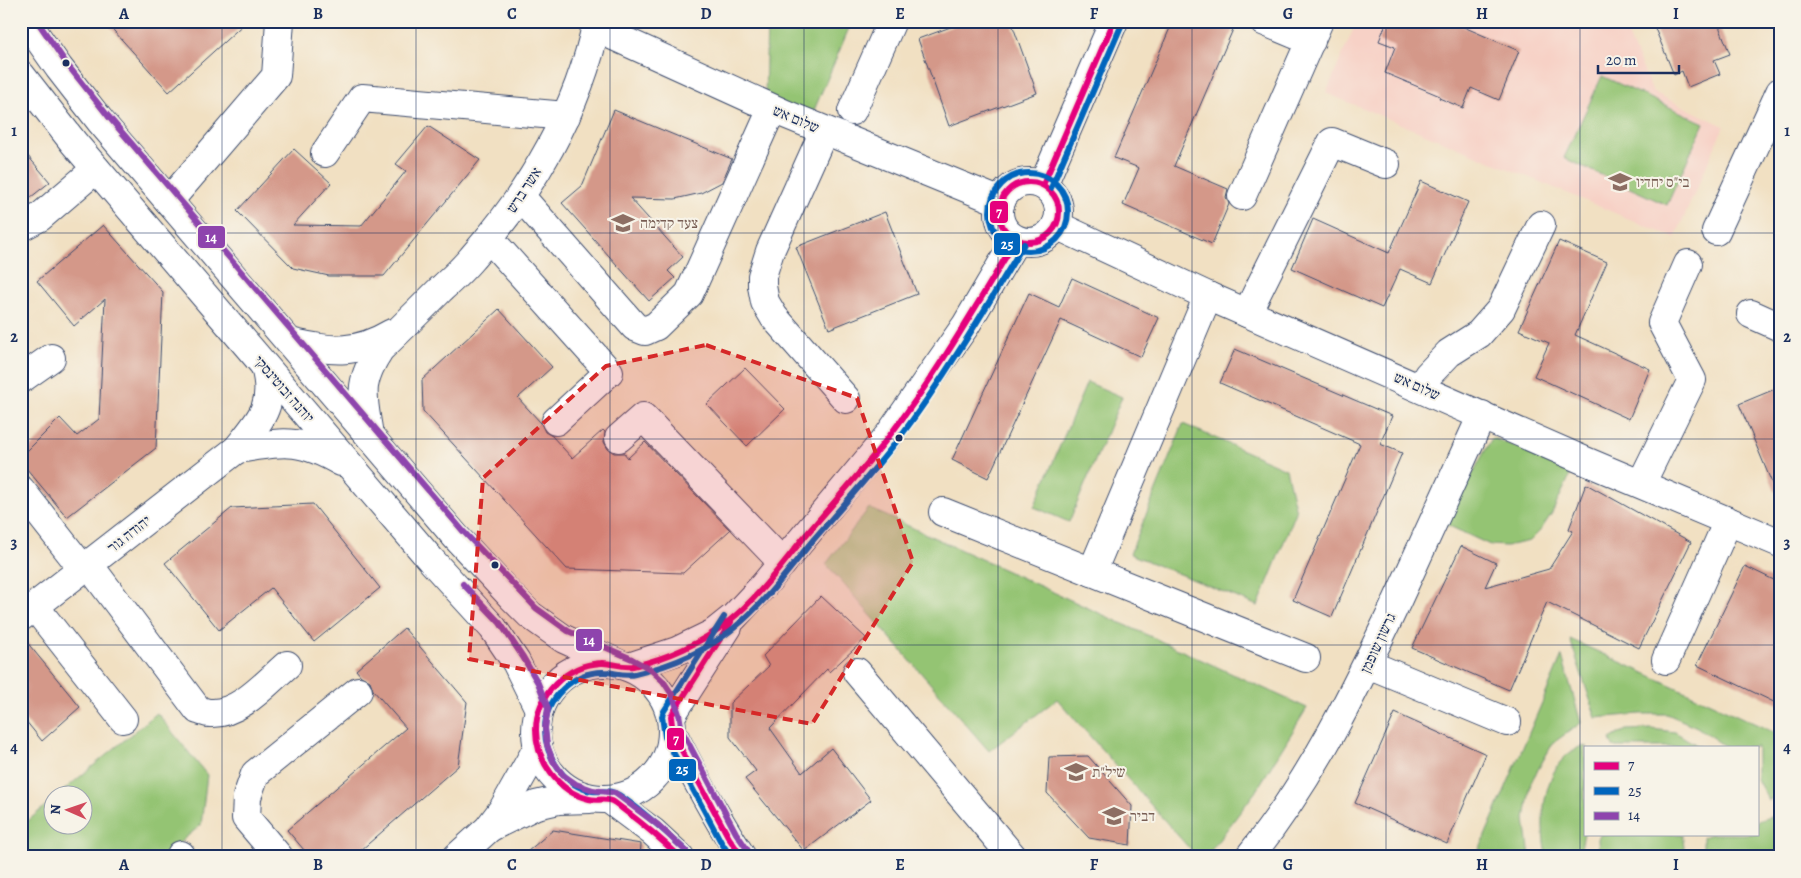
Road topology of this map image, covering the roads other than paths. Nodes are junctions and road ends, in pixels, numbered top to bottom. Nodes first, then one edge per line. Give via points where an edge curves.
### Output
1 (26, 21) edge
2 (280, 21) edge
3 (892, 21) edge
4 (1263, 21) edge
5 (1111, 22) edge
6 (596, 24) edge
7 (1315, 31) edge
8 (21, 75) edge
9 (1777, 107) edge
10 (772, 108) junction
11 (852, 111) dead end
12 (566, 116) junction
13 (824, 130) junction
14 (325, 153) dead end
15 (1386, 164) dead end
16 (96, 169) junction
17 (1043, 185) junction
18 (1242, 196) dead end
19 (521, 197) junction
20 (169, 201) junction
21 (1001, 202) junction
22 (1056, 225) junction
23 (1541, 225) dead end
24 (21, 227) edge
25 (1716, 231) dead end
26 (488, 238) junction
27 (1016, 240) junction
28 (1688, 264) dead end
29 (1208, 296) junction
30 (1247, 313) junction
31 (1751, 314) dead end
32 (1780, 327) edge
33 (402, 328) junction
34 (290, 342) junction
35 (51, 358) dead end
36 (265, 367) junction
37 (21, 379) edge
38 (1421, 388) junction
39 (846, 399) dead end
40 (1482, 415) junction
41 (556, 421) dead end
42 (369, 435) junction
43 (619, 438) dead end
44 (237, 449) junction
45 (351, 467) junction
46 (1641, 484) junction
47 (21, 490) edge
48 (942, 512) dead end
49 (1728, 521) junction
50 (1780, 543) edge
51 (783, 563) junction
52 (86, 567) junction
53 (1092, 572) junction
54 (28, 612) edge
55 (734, 617) junction
56 (1306, 658) dead end
57 (1666, 660) dead end
58 (1368, 664) junction
59 (286, 665) dead end
60 (624, 666) junction
61 (857, 672) dead end
62 (358, 692) dead end
63 (539, 709) junction
64 (123, 719) dead end
65 (1506, 722) dead end
66 (672, 725) junction
67 (538, 747) junction
68 (600, 800) junction
69 (488, 828) junction
70 (278, 857) edge
71 (457, 857) edge
72 (680, 857) edge
73 (742, 857) edge
74 (1012, 857) edge
75 (1249, 857) edge

1 - 20 street via 101,122
2 - 20 street via 276,76
3 - 11 street
4 - 7 street
5 - 17 street
6 - 10 street, שלום אש
6 - 12 street, אשר ברש
7 - 18 street
8 - 16 street, יוהנה זבוטינסקי
9 - 25 street
10 - 13 street, שלום אש
10 - 19 street via 689,294 656,326 645,331 635,327
12 - 14 street via 362,98
12 - 19 street, אשר ברש
13 - 21 street, שלום אש
13 - 39 street via 770,252 762,286 774,317
15 - 30 street via 1332,142
16 - 24 street via 40,217
16 - 36 street, יוהנה זבוטינסקי
17 - 21 street via 1018,184 1005,194
17 - 22 street via 1058,203
19 - 26 street, אשר ברש
20 - 34 street
21 - 27 street via 1000,220
22 - 27 street via 1039,241
22 - 29 street, שלום אש
23 - 38 street via 1501,309 1479,334 1449,353 1428,375
26 - 33 street, אשר ברש via 472,259
26 - 41 street via 609,372
27 - 51 street via 966,324 889,435
28 - 46 street via 1662,323 1692,380
29 - 30 street, שלום אש
29 - 53 street
30 - 38 street, שלום אש
31 - 32 street
33 - 34 street, אשר ברש via 377,342 348,350 326,350
33 - 42 street, אשר ברש via 368,366 363,398
34 - 42 street
35 - 37 street
36 - 44 street, יהודה גור via 270,384 266,406
36 - 45 street, יוהנה זבוטינסקי
38 - 40 street, שלום אש
40 - 46 street, שלום אש
40 - 58 street, גרשון שופמן
42 - 60 street via 456,537 530,615 564,639
43 - 51 street via 643,418
44 - 45 street, יהודה גור via 290,442 320,450
44 - 52 street, יהודה גור
45 - 63 street, יוהנה זבוטינסקי via 492,628 516,662
46 - 49 street, שלום אש
47 - 52 street
48 - 53 street
49 - 50 street, שלום אש
49 - 57 street
51 - 55 street
52 - 54 street, יהודה גור
52 - 59 street via 198,710 210,713 241,705
53 - 56 street
54 - 64 street
55 - 60 street via 694,644
55 - 66 street
58 - 65 street
58 - 75 street, גרשון שופמן via 1318,760
60 - 63 street via 599,663 580,667 562,677 548,692
60 - 66 street via 644,675 656,686 665,700
61 - 74 street
62 - 70 street via 255,774 247,797 246,818
63 - 67 street
66 - 68 street via 669,754 647,786 630,796
66 - 73 street via 707,799
67 - 68 street via 544,765 557,781 572,792
67 - 69 street via 516,788
68 - 69 street via 558,800 536,805
68 - 72 street via 653,832
69 - 71 street

